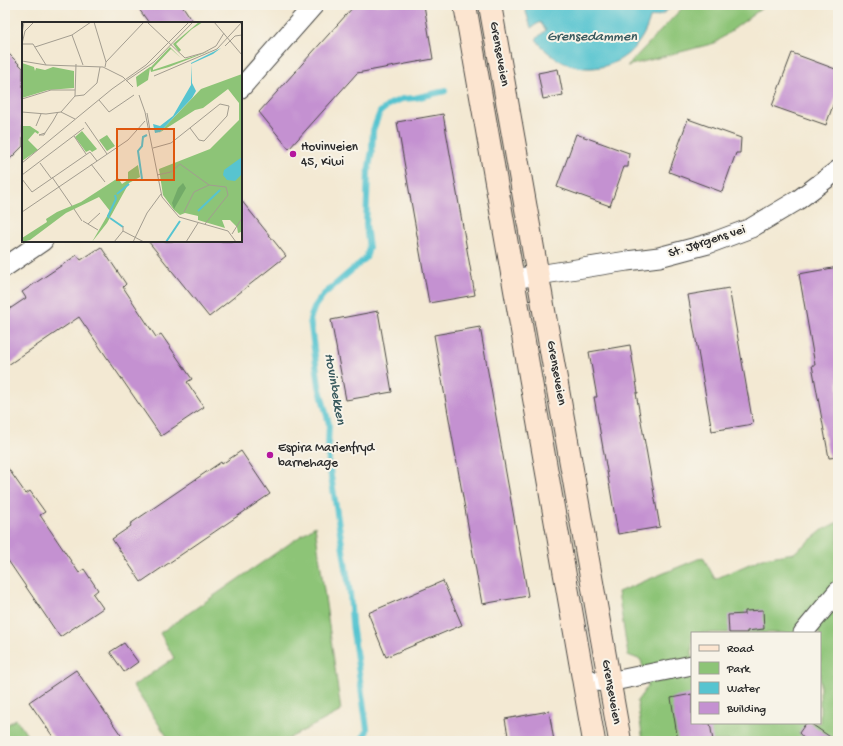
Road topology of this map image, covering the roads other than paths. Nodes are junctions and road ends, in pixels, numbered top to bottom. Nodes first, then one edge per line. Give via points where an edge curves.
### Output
1 (314, 5) edge
2 (465, 5) edge
3 (490, 5) edge
4 (242, 87) edge
5 (838, 170) edge
6 (42, 242) edge
7 (5, 267) edge
8 (538, 275) junction
9 (513, 280) junction
10 (838, 591) edge
11 (805, 632) edge
12 (687, 666) edge
13 (582, 675) junction
14 (609, 682) junction
15 (594, 741) edge
16 (620, 741) edge

1 - 4 street
2 - 9 main road, Grenseveien
3 - 8 main road, Grenseveien
5 - 8 street, St. Jørgens vei via 798,200 751,228 708,244 659,257
6 - 7 street
8 - 9 street, St. Jørgens vei
8 - 14 main road, Grenseveien
9 - 13 main road, Grenseveien
10 - 11 street
12 - 14 street
13 - 14 street via 594,681
13 - 15 main road, Grenseveien
14 - 16 main road, Grenseveien

